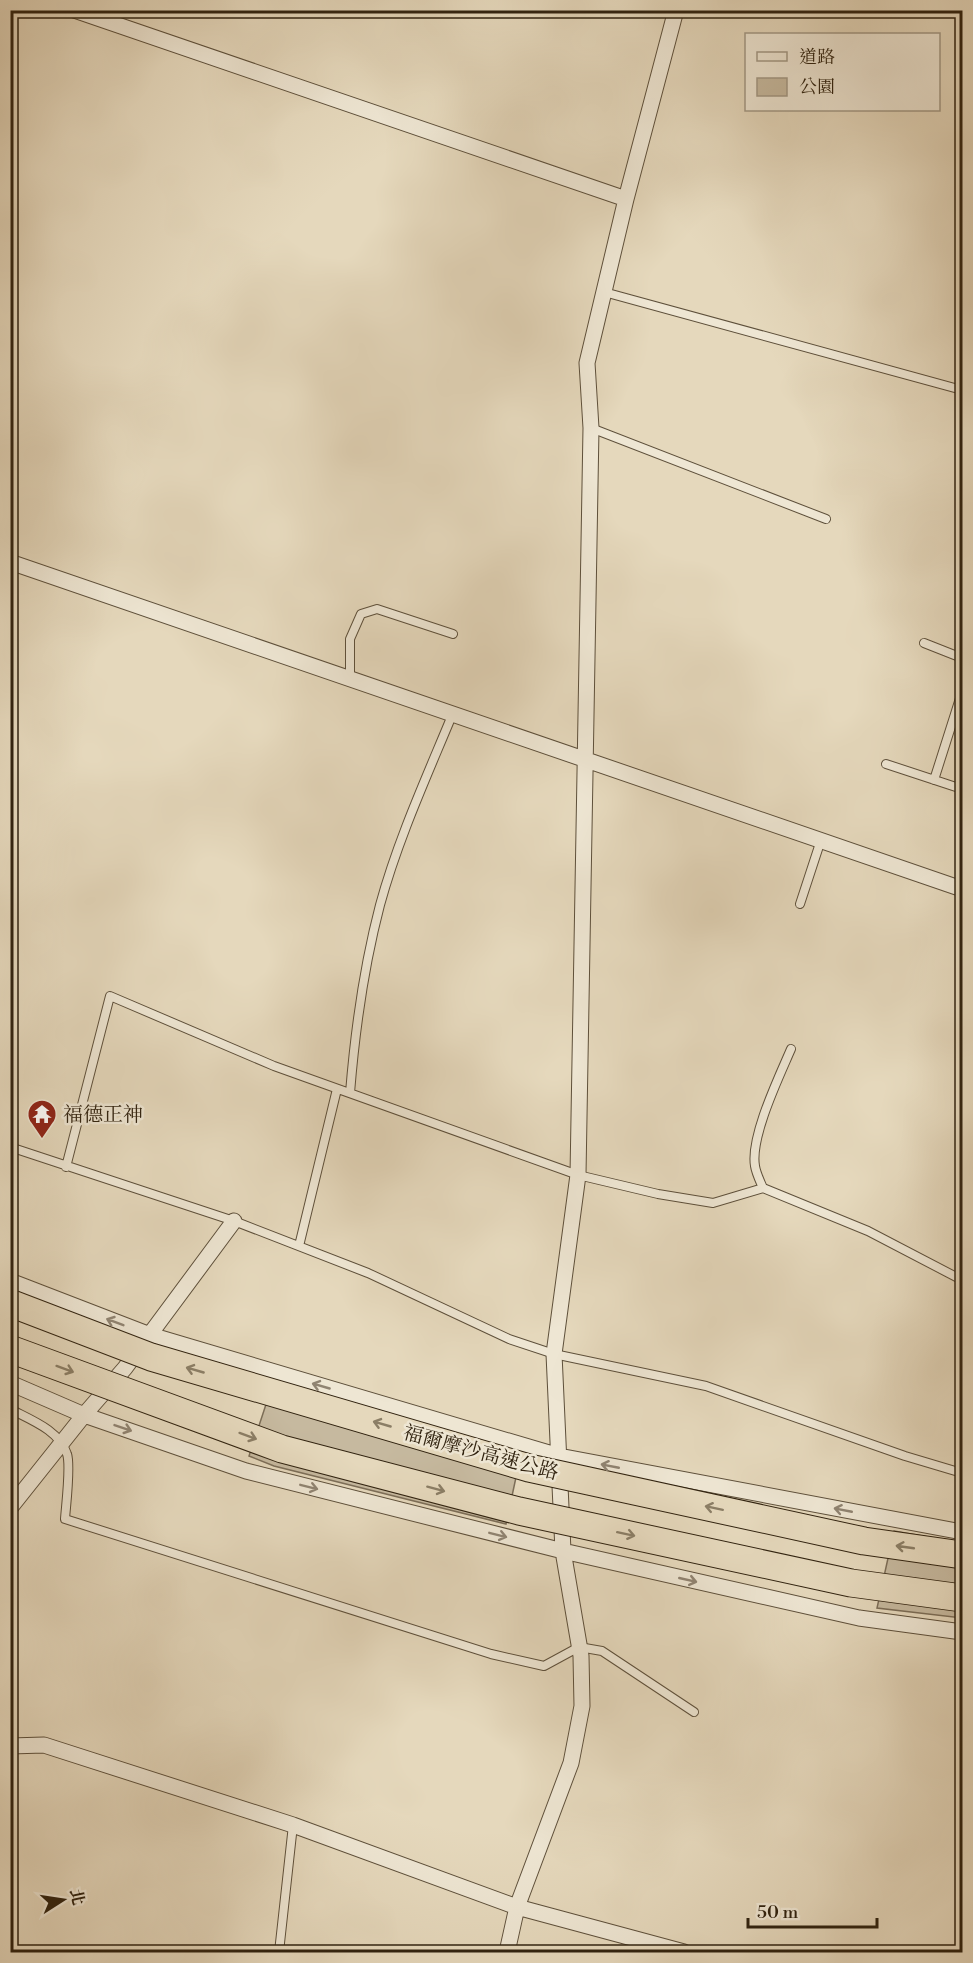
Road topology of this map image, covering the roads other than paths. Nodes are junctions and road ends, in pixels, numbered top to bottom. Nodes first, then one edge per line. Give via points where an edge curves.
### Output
1 (74, 10) edge
2 (676, 10) edge
3 (626, 199) junction
4 (604, 292) junction
5 (963, 390) edge
6 (591, 428) junction
7 (826, 519) dead end
8 (10, 562) edge
9 (453, 634) dead end
10 (924, 643) dead end
11 (963, 658) edge
12 (350, 678) junction
13 (963, 692) edge
14 (453, 713) junction
15 (587, 759) junction
16 (886, 765) dead end
17 (934, 780) junction
18 (963, 789) edge
19 (821, 840) junction
20 (963, 889) edge
21 (800, 904) dead end
22 (791, 1048) dead end
23 (337, 1089) junction
24 (350, 1094) junction
25 (10, 1148) edge
26 (66, 1167) junction
27 (579, 1175) junction
28 (763, 1188) junction
29 (234, 1221) junction
30 (299, 1246) junction
31 (963, 1280) edge
32 (10, 1281) edge
33 (10, 1303) edge
34 (150, 1335) junction
35 (10, 1348) edge
36 (554, 1354) junction
37 (10, 1383) edge
38 (10, 1409) edge
39 (84, 1415) junction
40 (61, 1443) junction
41 (558, 1456) junction
42 (963, 1473) edge
43 (10, 1508) edge
44 (963, 1532) edge
45 (563, 1551) junction
46 (963, 1555) edge
47 (963, 1598) edge
48 (963, 1632) edge
49 (579, 1647) junction
50 (694, 1712) dead end
51 (10, 1746) edge
52 (293, 1825) junction
53 (517, 1907) junction
54 (279, 1953) edge
55 (507, 1953) edge
56 (684, 1953) edge

1 - 3 street
2 - 3 street
3 - 4 street
4 - 5 lane
4 - 6 street via 587,363
6 - 7 lane
6 - 15 street
8 - 12 street
9 - 12 lane via 377,609 361,614 350,639
10 - 11 lane
12 - 14 street
13 - 17 lane
14 - 15 street
14 - 24 lane via 402,836 380,906 356,1025
15 - 19 street
15 - 27 street
16 - 17 lane
17 - 18 lane
19 - 20 street
19 - 21 lane
22 - 28 lane via 759,1132 754,1165
23 - 24 lane
23 - 26 lane via 110,996
23 - 30 lane
24 - 27 lane
25 - 26 lane
26 - 29 lane
27 - 28 lane via 713,1203
27 - 36 street
28 - 31 lane via 868,1231
29 - 30 lane
29 - 34 street
30 - 36 lane via 368,1273 509,1339
34 -> 32 street
46 -> 33 highway, 福爾摩沙高速公路, bridge via 864,1541 529,1468 151,1357
34 - 39 street
41 -> 34 street
35 -> 47 highway, bridge via 282,1449 519,1511 851,1583
36 - 41 street
36 - 42 lane via 706,1386
37 - 39 street
38 - 40 lane via 46,1428
39 - 40 street
39 -> 45 street via 246,1471
40 - 43 street
40 - 49 lane via 68,1456 65,1519 491,1654 544,1666
44 -> 41 street
41 - 45 street
45 -> 48 street via 859,1618
45 - 49 street
49 - 50 lane via 602,1651
49 - 53 street via 582,1706 571,1763
51 - 52 street via 44,1745
52 - 53 street
52 - 54 lane
53 - 55 street
53 - 56 street

